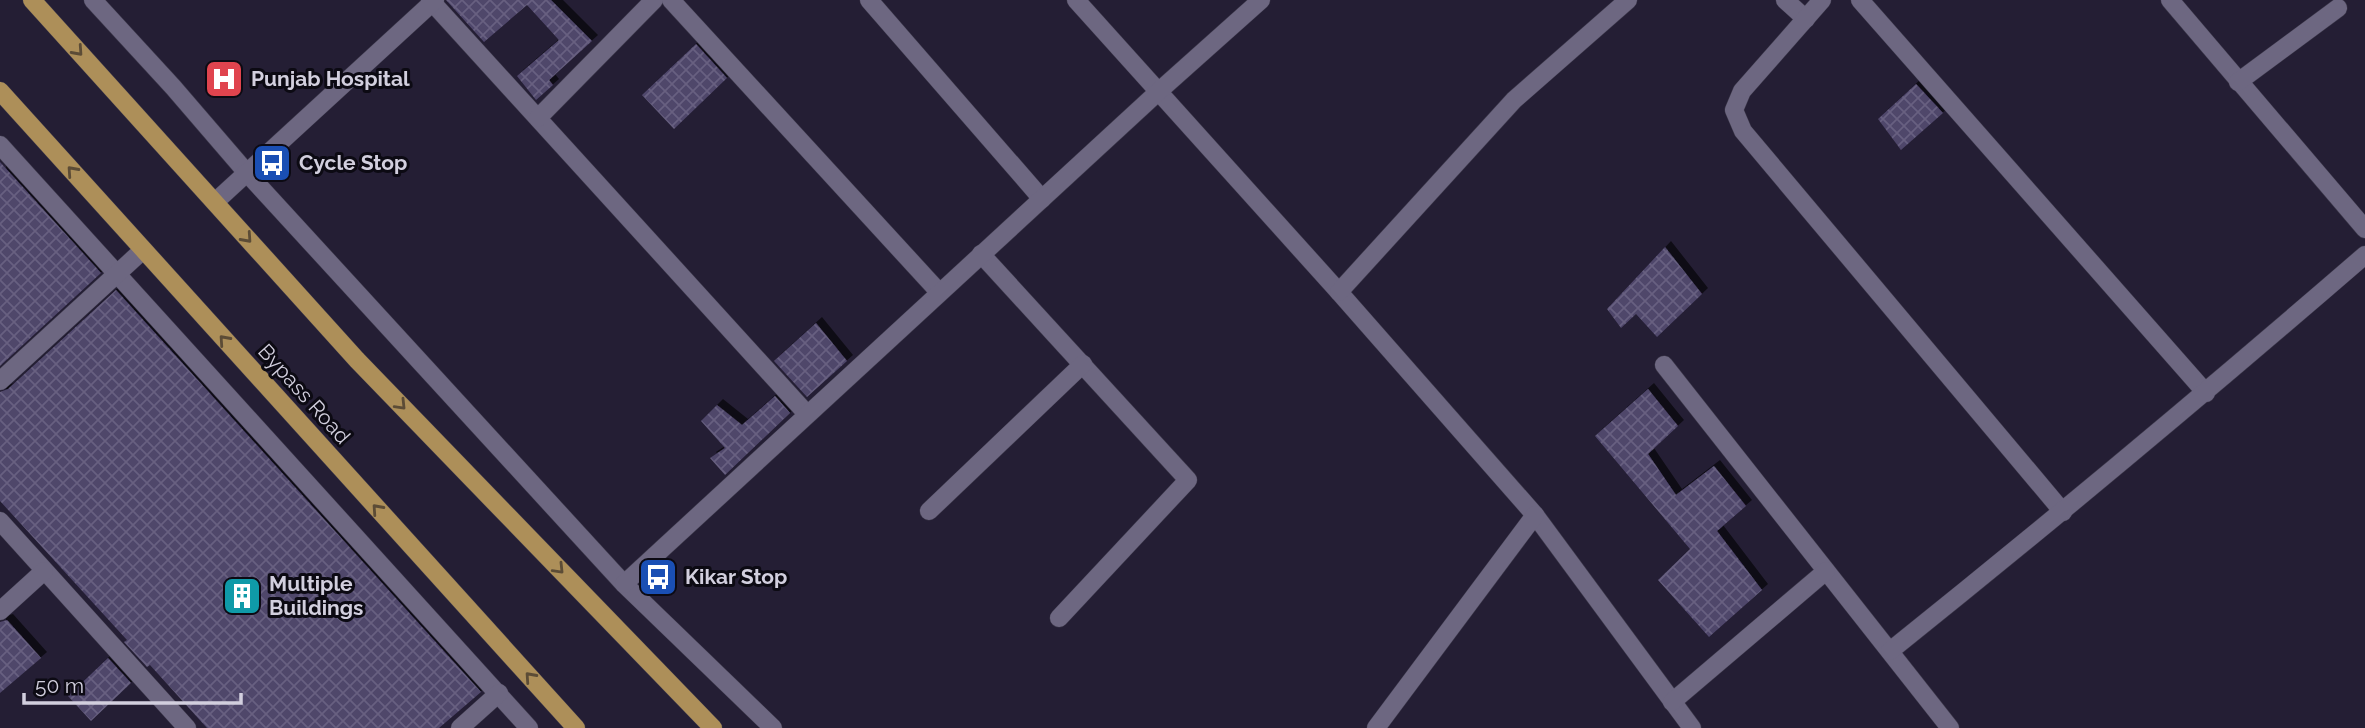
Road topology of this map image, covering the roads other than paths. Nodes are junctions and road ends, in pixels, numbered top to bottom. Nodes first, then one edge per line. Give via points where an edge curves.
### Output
1 (32, 0) edge
2 (93, 0) edge
3 (654, 0) edge
4 (671, 0) edge
5 (869, 0) edge
6 (1076, 0) edge
7 (1261, 0) edge
8 (1628, 0) edge
9 (1785, 0) edge
10 (1822, 0) edge
11 (1860, 0) edge
12 (2170, 0) edge
13 (432, 1) edge
14 (2338, 8) dead end
15 (1806, 19) junction
16 (2238, 82) junction
17 (0, 91) edge
18 (1158, 92) junction
19 (538, 118) junction
20 (0, 145) edge
21 (247, 173) junction
22 (1042, 199) junction
23 (215, 202) junction
24 (2365, 229) edge
25 (143, 250) junction
26 (981, 254) junction
27 (2365, 255) edge
28 (118, 274) junction
29 (939, 292) junction
30 (1339, 292) junction
31 (1083, 364) junction
32 (1664, 365) dead end
33 (0, 381) edge
34 (2206, 393) junction
35 (807, 414) junction
36 (929, 511) dead end
37 (2063, 512) junction
38 (1535, 515) junction
39 (0, 521) edge
40 (1826, 570) junction
41 (44, 571) junction
42 (624, 583) junction
43 (0, 611) edge
44 (1059, 618) dead end
45 (1890, 651) junction
46 (499, 694) junction
47 (1672, 702) junction
48 (187, 728) edge
49 (460, 728) edge
50 (528, 728) edge
51 (576, 728) edge
52 (713, 728) edge
53 (773, 728) edge
54 (1376, 728) edge
55 (1692, 728) edge
56 (1950, 728) edge

1 -> 23 main road
2 - 21 street
3 - 19 street
4 - 29 street
5 - 22 street
6 - 18 street
7 - 18 street
8 - 30 street via 1514,100
9 - 15 street
10 - 15 street
11 - 34 street
12 - 16 street
13 - 19 street
13 - 21 street
14 - 16 street
15 - 37 street via 1742,92 1734,110 1742,131
16 - 24 street
25 -> 17 main road, Bypass Road
18 - 22 street
18 - 30 street
19 - 35 street
20 - 28 street
21 - 23 street
21 - 42 street
22 - 26 street
23 -> 52 main road via 357,360
25 - 28 street
51 -> 25 main road, Bypass Road
26 - 29 street
26 - 31 street
27 - 34 street
28 - 33 street
28 - 46 street
29 - 35 street
30 - 38 street
31 - 36 street
31 - 44 street via 1188,480
32 - 40 street
34 - 37 street
35 - 42 street
37 - 45 street
38 - 47 street
38 - 54 street
39 - 41 street
40 - 45 street
40 - 47 street
41 - 43 street
41 - 48 street
42 - 53 street
45 - 56 street
46 - 49 street
46 - 50 street
47 - 55 street

